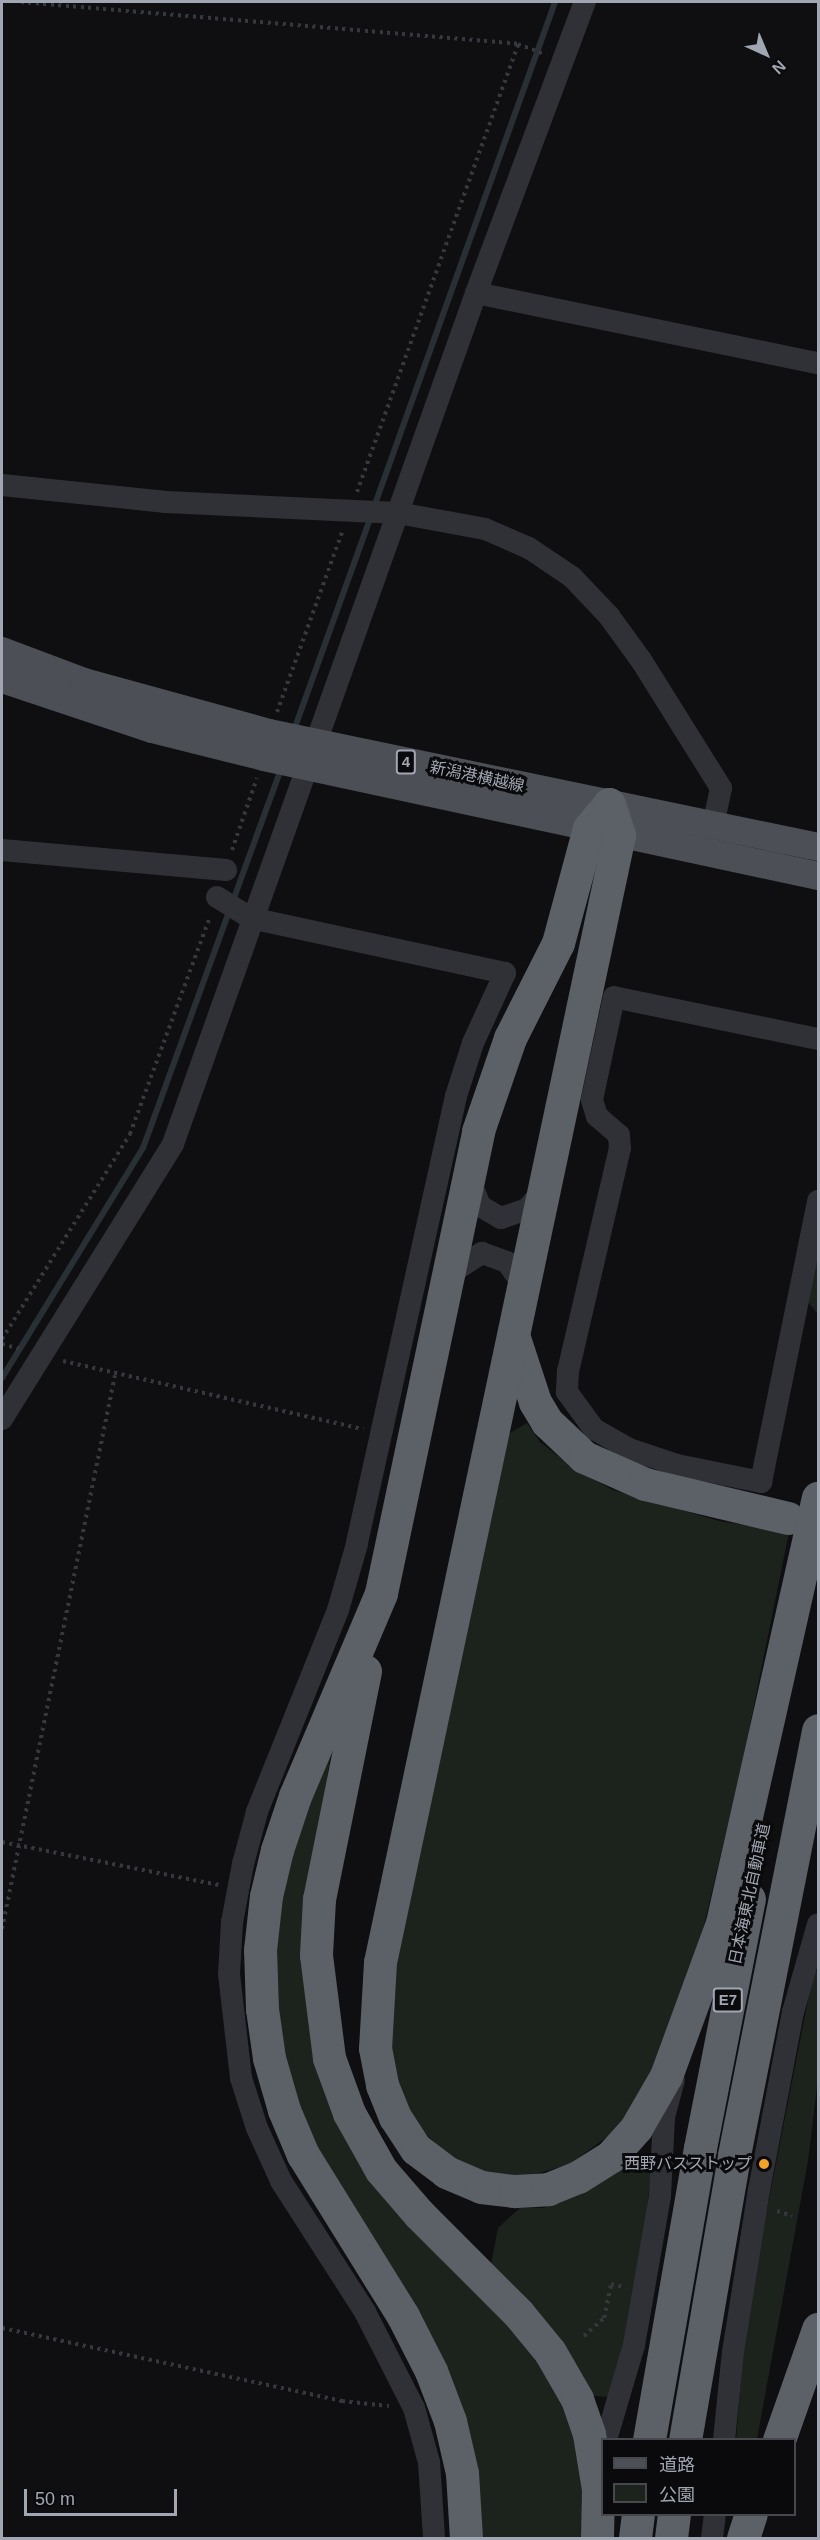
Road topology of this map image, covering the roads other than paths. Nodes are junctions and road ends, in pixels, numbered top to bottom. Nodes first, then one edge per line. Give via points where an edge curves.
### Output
1 (585, 2) edge
2 (476, 293) junction
3 (819, 363) edge
4 (2, 485) edge
5 (398, 513) junction
6 (2, 651) edge
7 (2, 680) edge
8 (266, 745) junction
9 (311, 755) junction
10 (606, 822) junction
11 (713, 825) junction
12 (819, 847) edge
13 (2, 850) edge
14 (226, 870) road end
15 (819, 876) edge
16 (217, 897) road end
17 (251, 918) junction
18 (819, 1039) edge
19 (468, 1175) junction
20 (541, 1193) junction
21 (819, 1201) edge
22 (523, 1286) junction
23 (443, 1295) junction
24 (513, 1334) junction
25 (2, 1419) edge
26 (819, 1498) edge
27 (788, 1518) dead end
28 (819, 1563) edge
29 (381, 1593) junction
30 (819, 1730) edge
31 (819, 1924) edge
32 (691, 2016) junction
33 (819, 2329) edge
34 (606, 2438) edge
35 (649, 2438) edge
36 (685, 2438) edge
37 (724, 2438) edge
38 (779, 2438) edge
39 (600, 2474) edge
40 (638, 2516) edge
41 (674, 2516) edge
42 (715, 2516) edge
43 (751, 2516) edge
44 (434, 2538) edge
45 (466, 2538) edge
46 (597, 2538) edge
47 (635, 2538) edge
48 (671, 2538) edge
49 (711, 2538) edge
50 (743, 2538) edge

1 - 2 street
2 - 3 street
2 - 5 street
4 - 5 street via 166,502
5 - 9 street
5 - 11 street via 484,529 529,548 572,577 609,615 641,660 721,788
6 - 8 main road, 新潟港横越線 / 4
7 - 8 main road, 新潟港横越線 / 4 via 152,729
8 - 9 main road, 新潟港横越線 / 4
9 - 10 main road, 新潟港横越線 / 4
9 - 17 street
10 - 11 main road, 新潟港横越線 / 4
10 - 15 main road, 新潟港横越線 / 4
10 - 19 highway via 558,943 510,1038 478,1131
10 - 20 highway
11 - 12 main road, 新潟港横越線 / 4
13 - 14 street
16 - 17 street
17 - 25 street via 173,1144
17 - 44 street via 505,974 473,1043 456,1096 382,1433 338,1610 257,1812 238,1888 229,1974 241,2078 257,2128 281,2181 365,2312 414,2408 429,2462
18 - 21 street via 614,997 592,1100 597,1116 619,1135 620,1148 568,1371 567,1392 594,1429 629,1449 677,1465 761,1482
19 - 20 street via 480,1206 501,1218 527,1209
19 - 23 highway
20 - 22 highway
22 - 23 street via 507,1262 482,1253 457,1269
22 - 24 highway
23 - 29 highway
24 - 27 highway via 535,1402 547,1422 584,1457 645,1484
24 - 32 highway via 380,1962 375,2049 382,2085 395,2117 416,2148 446,2172 481,2187 515,2191 548,2188 578,2177 611,2156 636,2128 666,2076
26 - 32 highway via 722,1923
28 - 35 highway, 日本海東北自動車道 / E7 via 726,2010
29 - 39 highway via 319,1899 316,1955 329,2058 350,2113 381,2170 550,2352 577,2399
29 - 45 highway via 295,1797 277,1850 266,1896 260,1950 262,2009 269,2058 303,2155 403,2316 431,2371 450,2421 462,2473
30 - 36 highway, E7 via 734,2155
31 - 37 street via 793,2012 759,2190 733,2352
32 - 34 street via 664,2117 660,2196 634,2345
33 - 38 highway
39 - 46 highway
40 - 47 highway
41 - 48 highway
42 - 49 street
43 - 50 highway

